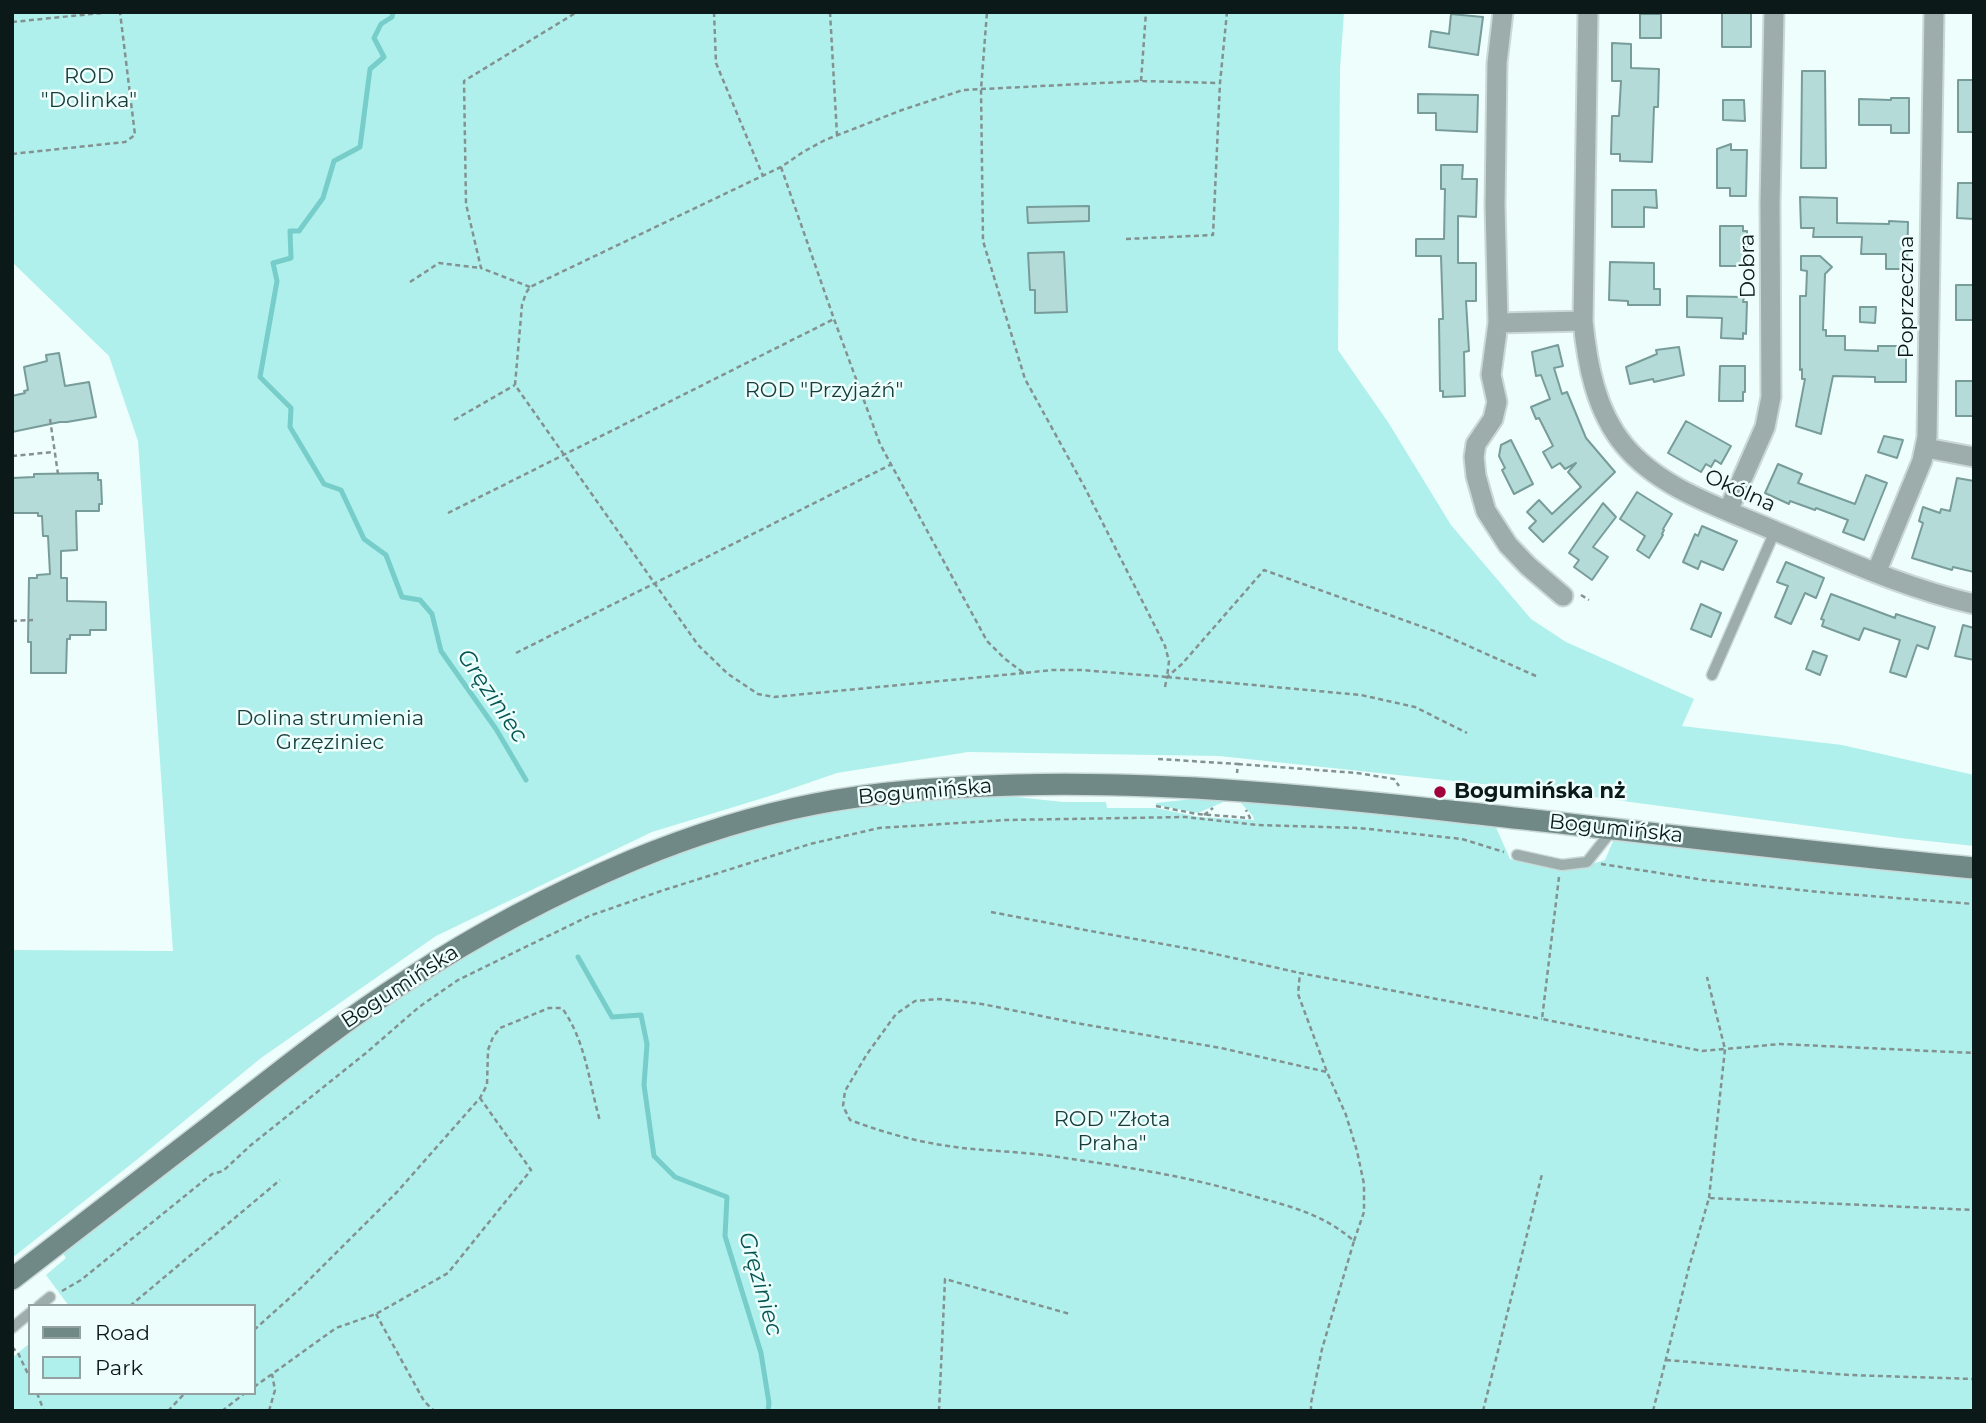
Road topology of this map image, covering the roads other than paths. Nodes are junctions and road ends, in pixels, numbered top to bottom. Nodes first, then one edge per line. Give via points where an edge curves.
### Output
1 (1503, 12) edge
2 (1588, 12) edge
3 (1774, 12) edge
4 (1934, 12) edge
5 (1583, 321) junction
6 (1497, 323) junction
7 (1926, 448) junction
8 (1974, 457) edge
9 (1728, 510) junction
10 (1775, 531) junction
11 (1876, 573) junction
12 (1563, 596) dead end
13 (1974, 604) edge
14 (1712, 675) dead end
15 (1613, 828) junction
16 (1517, 856) road end
17 (1974, 868) edge
18 (12, 1279) edge
19 (50, 1297) road end
20 (41, 1304) edge
21 (28, 1315) edge
22 (12, 1328) edge

1 - 6 street via 1497,63
2 - 5 street, Okólna
3 - 9 street, Dobra via 1771,397 1765,427
4 - 7 street, Poprzeczna
5 - 6 street
5 - 9 street, Okólna via 1597,394 1622,443 1656,475
6 - 12 street via 1491,375 1497,402 1493,419 1476,444 1479,490 1492,523 1508,545
7 - 8 street
7 - 11 street, Poprzeczna
9 - 10 street, Okólna
10 - 11 street, Okólna
10 - 14 lane
11 - 13 street, Okólna
15 - 16 lane via 1587,862 1562,865
15 - 17 street, Bogumińska
15 - 18 street, Bogumińska via 1277,793 1105,785 909,791 814,804 744,821 605,872 410,978 321,1039
19 - 20 lane
21 - 22 lane

